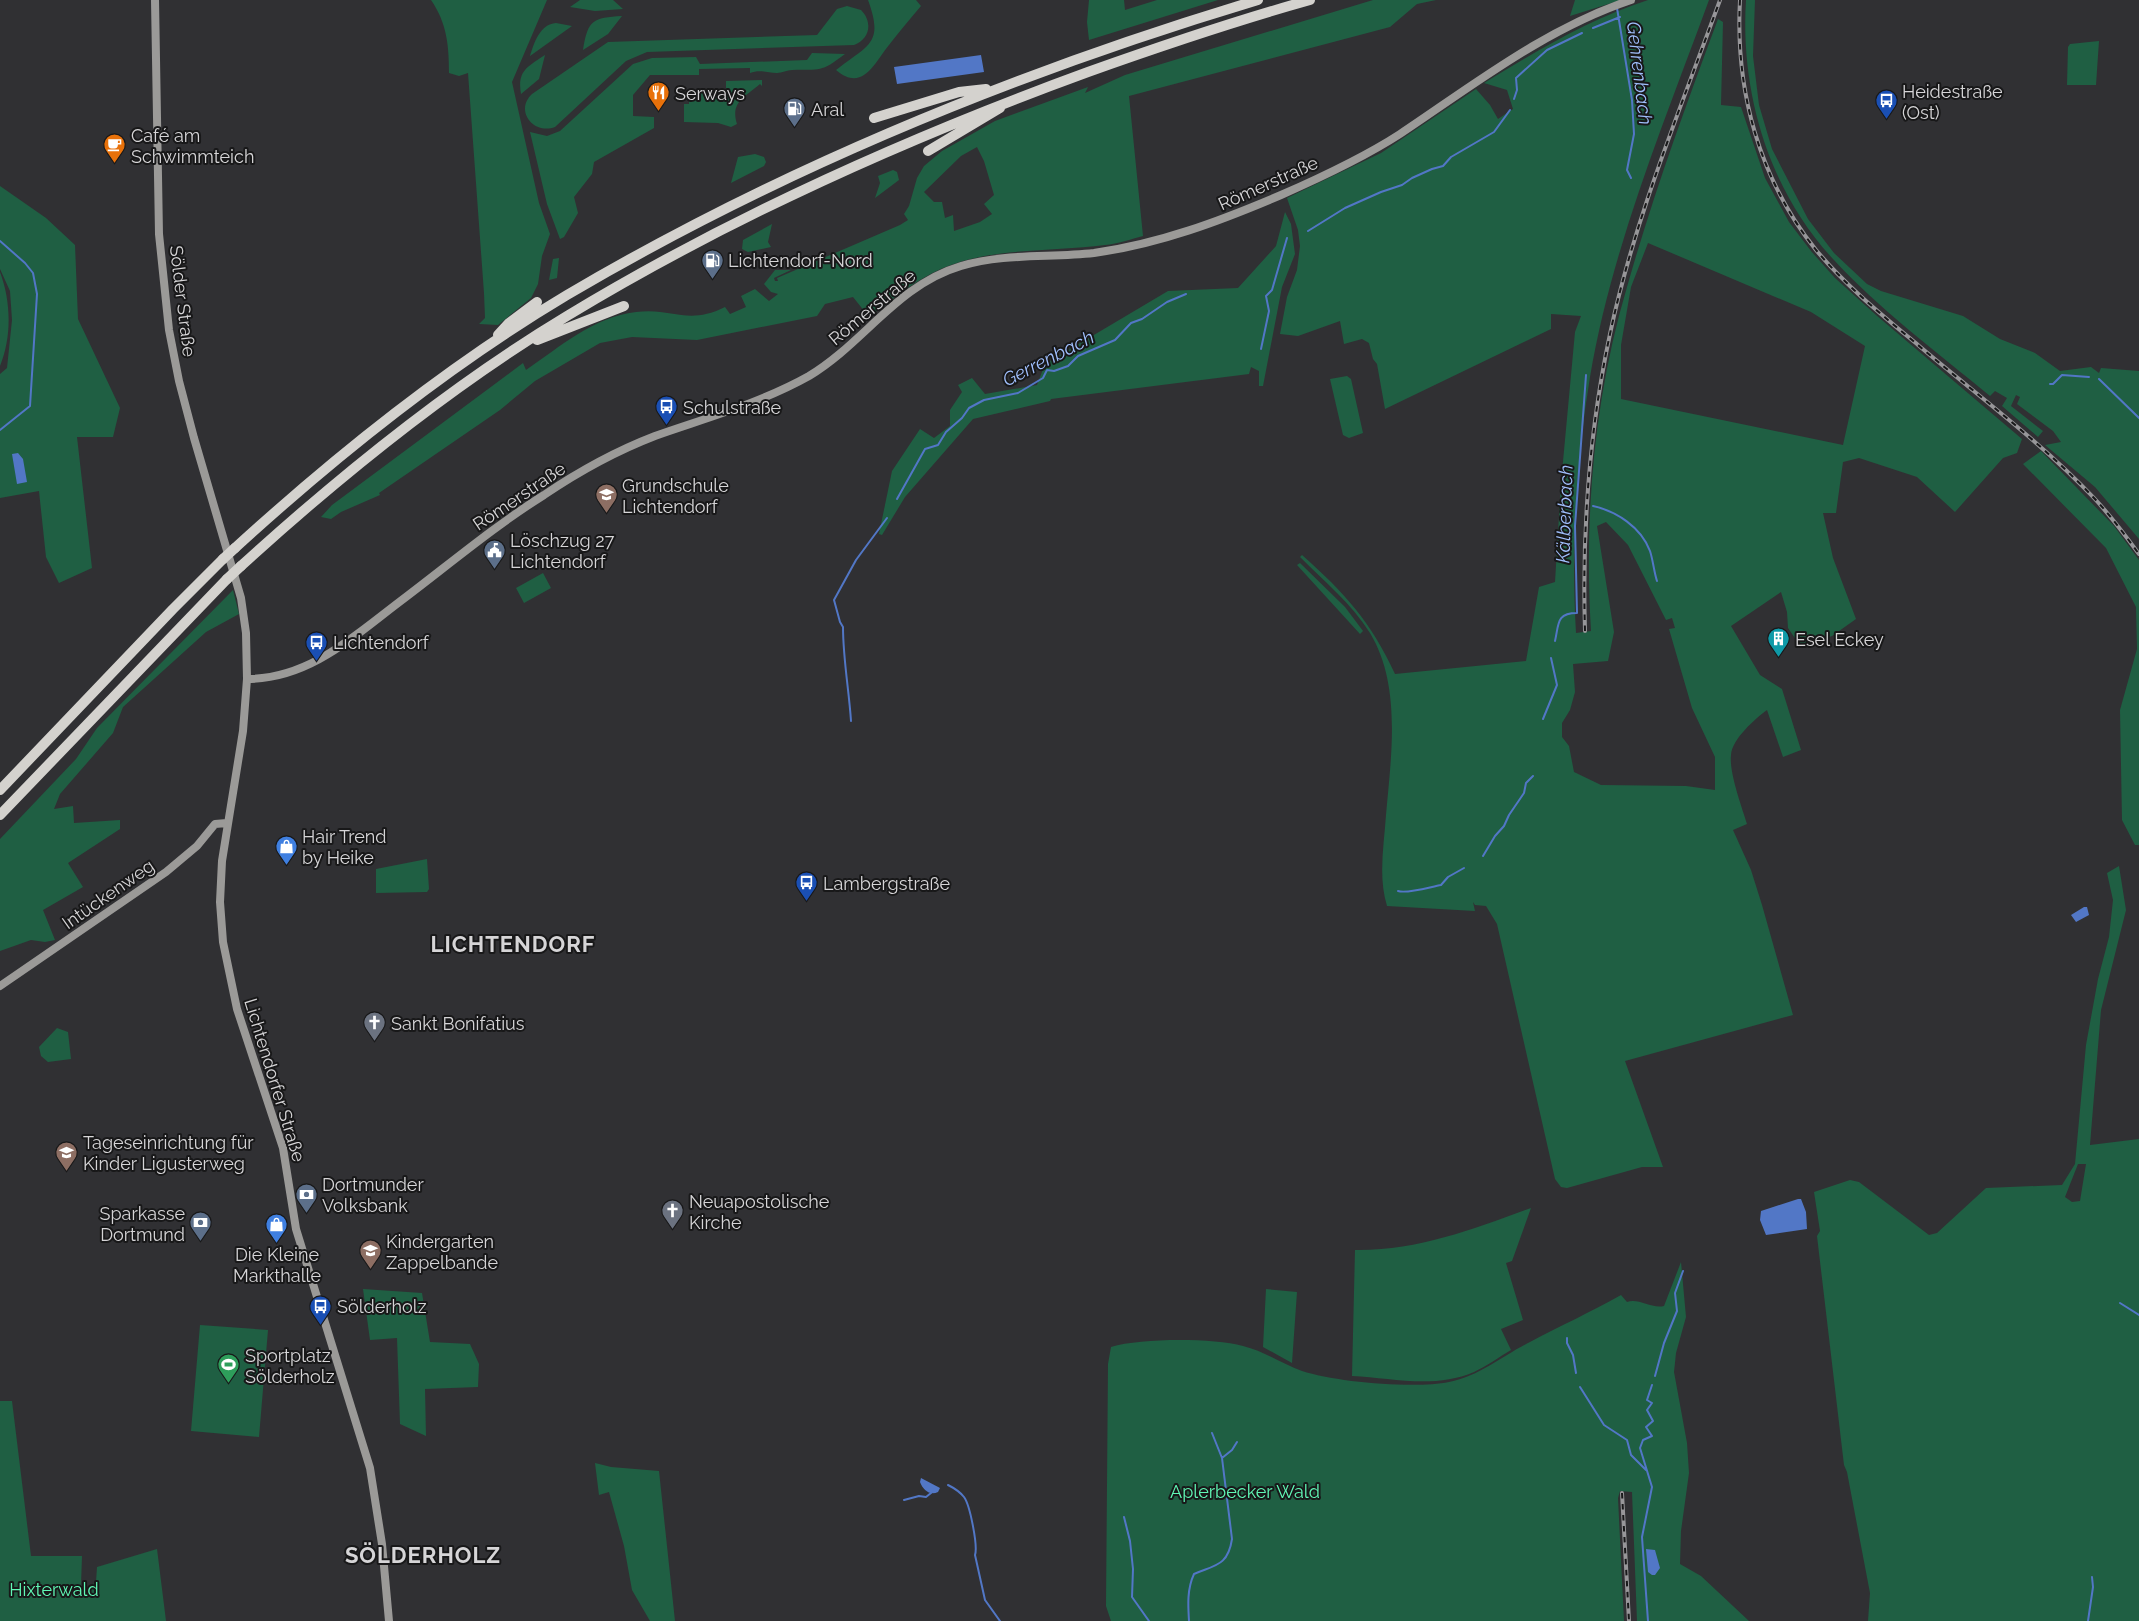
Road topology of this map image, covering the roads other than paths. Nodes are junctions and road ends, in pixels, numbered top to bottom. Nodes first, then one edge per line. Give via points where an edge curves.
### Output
1 (155, 0) edge
2 (1258, 0) edge
3 (1310, 0) edge
4 (1631, 0) edge
5 (1002, 87) junction
6 (1013, 99) junction
7 (874, 118) dead end
8 (928, 151) dead end
9 (537, 302) dead end
10 (624, 306) dead end
11 (526, 343) junction
12 (486, 348) junction
13 (241, 598) joint
14 (247, 679) junction
15 (0, 790) edge
16 (0, 815) edge
17 (226, 822) junction
18 (0, 986) edge
19 (389, 1621) edge

1 - 13 street, Sölder Straße via 159,234 169,330 194,438
2 - 5 highway via 1128,41
3 - 6 highway via 1128,58
4 - 14 street, Römerstraße via 1569,26 1524,50 1396,136 1339,168 1215,222 1135,246 1077,255 1000,258 962,265 936,275 903,296 812,374 779,391 654,437 603,460 525,507 325,657 285,674
5 - 7 highway via 959,92
5 - 12 highway via 837,155 727,208 566,296
6 - 8 highway
6 - 11 highway via 778,200 627,281
9 - 12 highway via 509,323
10 - 11 highway
11 - 16 highway, bridge via 433,407 366,459 241,566
12 - 15 highway, bridge via 365,436 290,498 173,609
13 - 14 street, Lichtendorfer Straße
14 - 17 street, Lichtendorfer Straße via 243,731
17 - 18 street, Intückenweg via 215,824 197,846 166,872
17 - 19 street, Lichtendorfer Straße via 220,902 225,959 237,1009 283,1148 296,1229 370,1468 382,1544

